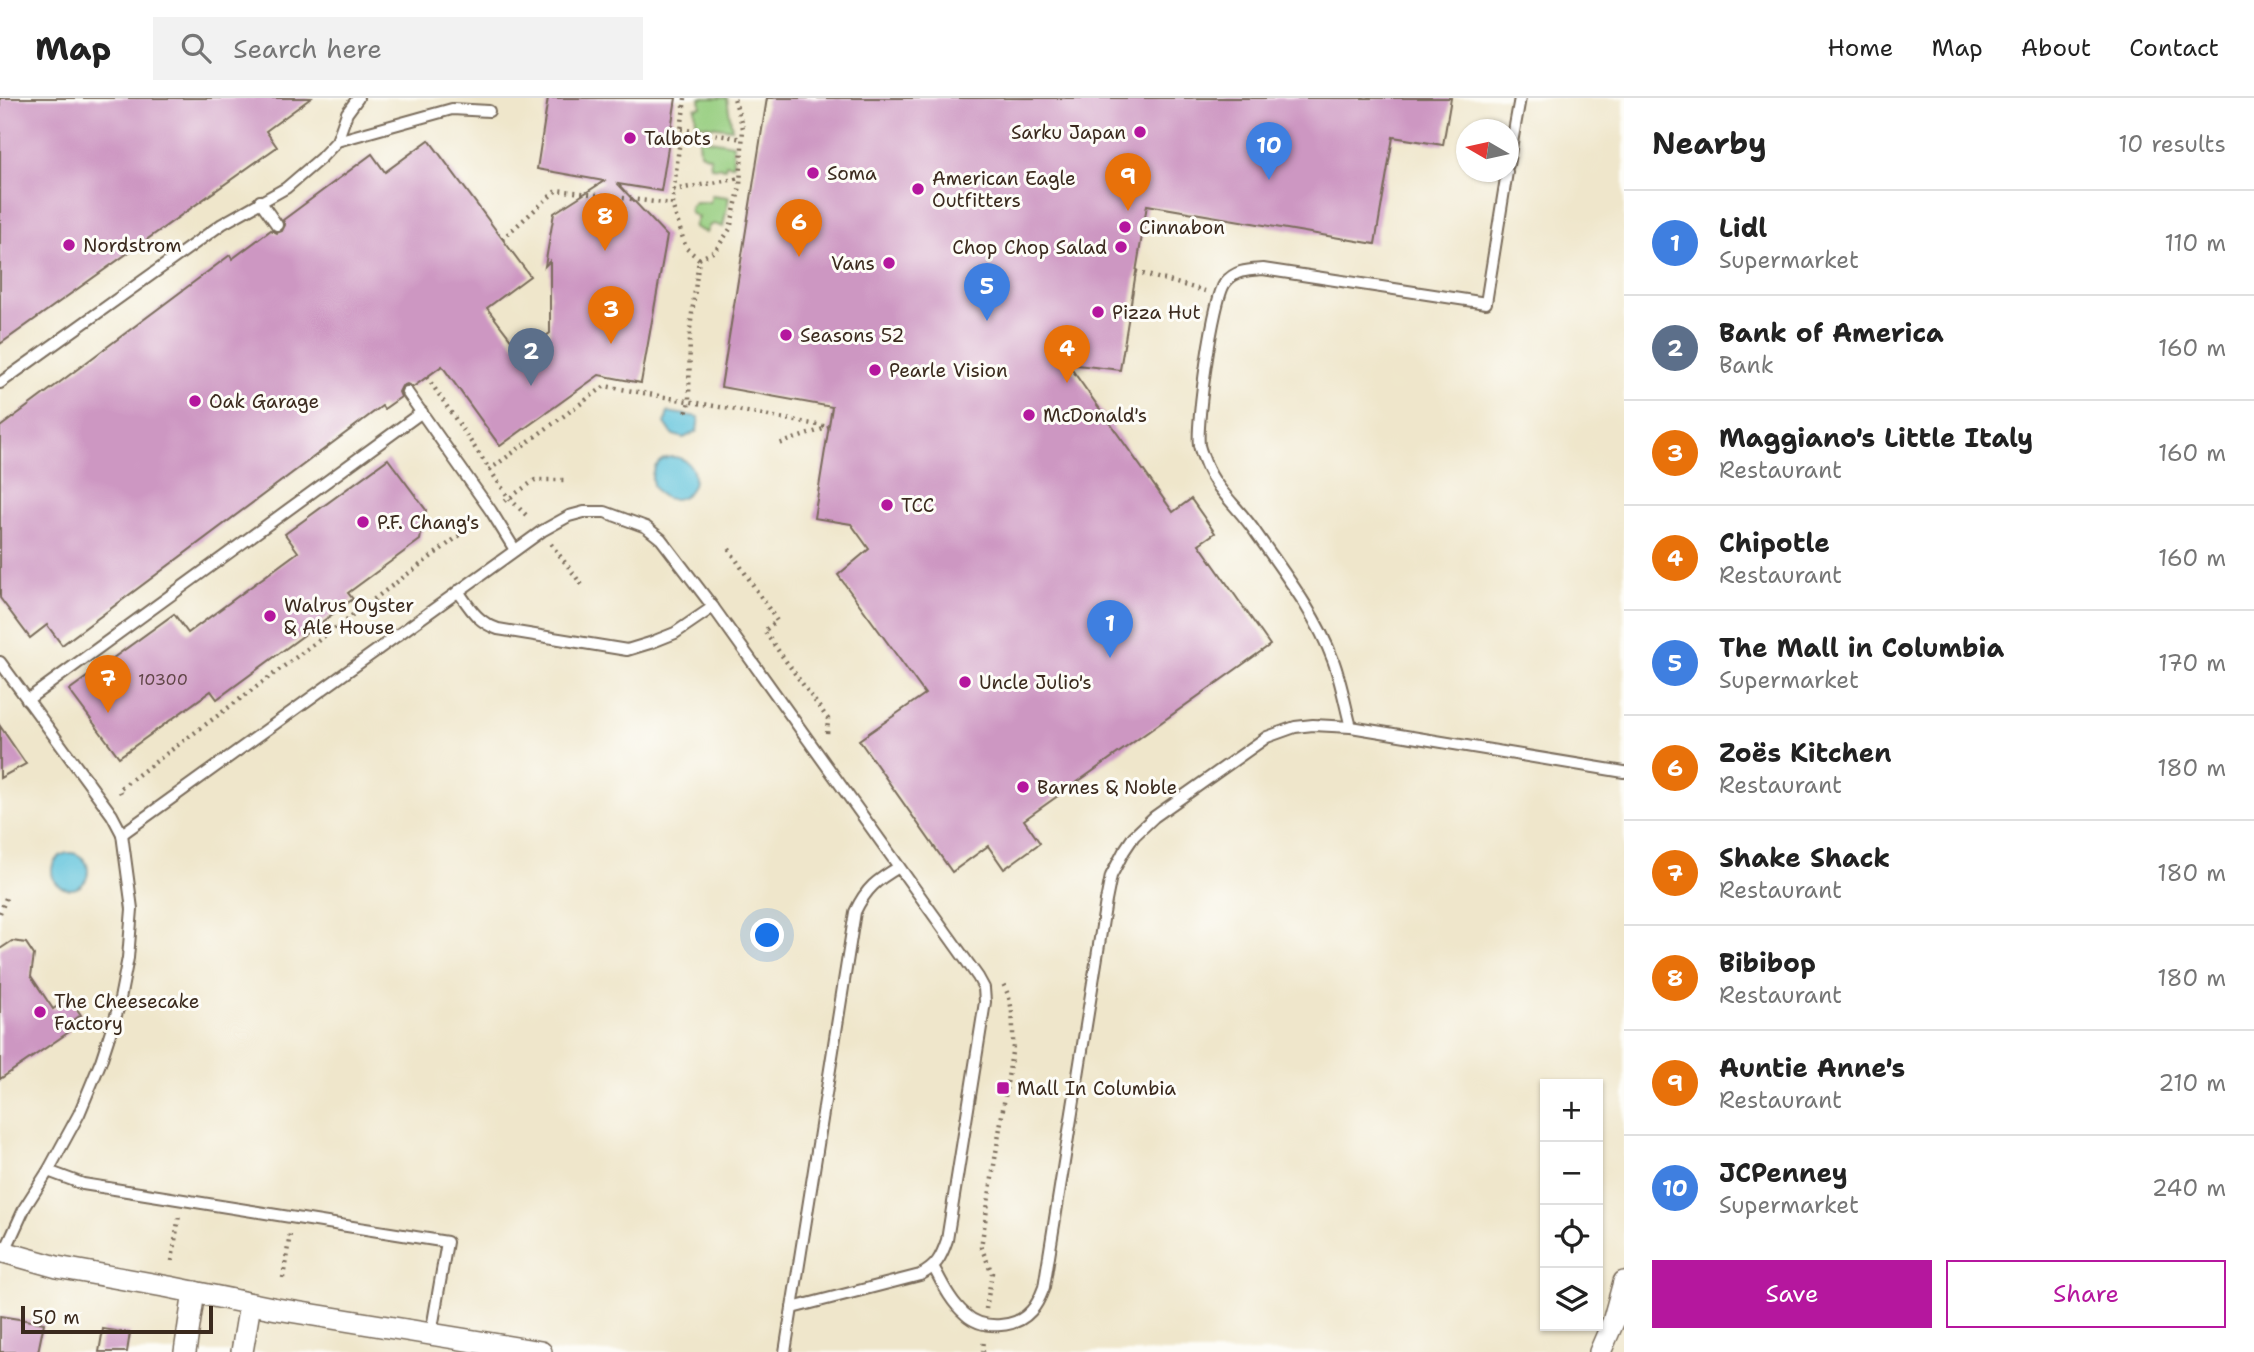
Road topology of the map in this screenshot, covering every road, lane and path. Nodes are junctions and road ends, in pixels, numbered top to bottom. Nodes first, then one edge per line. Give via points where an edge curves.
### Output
1 (358, 98) edge
2 (685, 98) edge
3 (734, 98) edge
4 (1520, 98) edge
5 (489, 111) dead end
6 (1516, 119) edge
7 (681, 129) junction
8 (743, 139) junction
9 (337, 141) junction
10 (741, 178) junction
11 (1505, 182) edge
12 (673, 190) junction
13 (260, 201) junction
14 (672, 204) junction
15 (277, 225) dead end
16 (502, 239) dead end
17 (699, 259) junction
18 (1136, 272) dead end
19 (1219, 295) junction
20 (427, 377) dead end
21 (0, 383) edge
22 (407, 392) dead end
23 (689, 401) junction
24 (422, 412) junction
25 (686, 415) dead end
26 (779, 444) dead end
27 (489, 470) junction
28 (568, 480) dead end
29 (509, 498) junction
30 (491, 511) junction
31 (541, 531) junction
32 (729, 549) dead end
33 (515, 550) junction
34 (582, 585) dead end
35 (458, 591) junction
36 (713, 607) junction
37 (0, 662) edge
38 (27, 700) junction
39 (1351, 727) junction
40 (827, 736) dead end
41 (1624, 772) edge
42 (123, 796) dead end
43 (122, 834) junction
44 (899, 867) junction
45 (6, 898) dead end
46 (0, 913) edge
47 (1000, 978) dead end
48 (48, 1171) junction
49 (179, 1215) dead end
50 (291, 1232) dead end
51 (2, 1252) edge
52 (172, 1261) dead end
53 (934, 1268) junction
54 (282, 1278) dead end
55 (1624, 1282) edge
56 (194, 1292) junction
57 (250, 1304) junction
58 (792, 1308) junction
59 (984, 1324) junction
60 (432, 1334) junction
61 (185, 1352) edge
62 (242, 1352) edge
63 (541, 1352) edge
64 (785, 1352) edge
65 (983, 1352) edge
66 (1600, 1352) edge

1 - 9 lane
2 - 7 path
3 - 8 path
4 - 6 lane
5 - 9 lane via 452,109
7 - 8 path
7 - 12 path
8 - 10 path
9 - 13 lane via 286,188
10 - 12 path
10 - 17 path via 730,229 715,251
11 - 19 lane via 1486,303 1263,270 1233,274
12 - 14 path
13 - 15 lane
13 - 21 lane
14 - 16 path via 557,190
14 - 17 path via 686,248
17 - 23 path via 690,328
18 - 19 path
19 - 39 lane via 1199,444 1210,476 1246,519 1318,627 1334,661
20 - 27 path
22 - 24 lane
23 - 25 path
23 - 26 path via 829,427
23 - 27 path via 605,386
24 - 30 lane
24 - 38 lane
27 - 29 path
28 - 29 path via 535,480
29 - 30 path
29 - 31 path
30 - 33 lane
30 - 42 path via 119,789
31 - 33 lane
31 - 34 path
31 - 36 lane via 584,512 605,512 638,523 661,539
32 - 40 path via 777,621 764,631 828,719
33 - 35 lane
35 - 36 lane via 487,626 627,650 675,633
35 - 43 lane
36 - 44 lane
37 - 38 lane
38 - 43 lane
39 - 41 lane
39 - 59 lane via 1295,727 1267,737 1154,817 1124,851 1111,876 1106,901 1044,1286 1030,1313 1001,1326
43 - 48 lane via 132,909 118,1009 88,1093
44 - 53 lane via 984,988 947,1240
44 - 58 lane via 874,882 855,912
45 - 46 path
47 - 59 path via 1013,1014 1013,1046 981,1247 992,1273
48 - 51 lane
48 - 60 lane via 83,1184 447,1242
49 - 52 path
50 - 54 path
51 - 56 street
53 - 58 lane
53 - 59 lane via 951,1300 967,1317
55 - 66 street
56 - 57 street
56 - 61 street
57 - 60 street
57 - 62 street
58 - 64 lane
59 - 65 path
60 - 63 street

